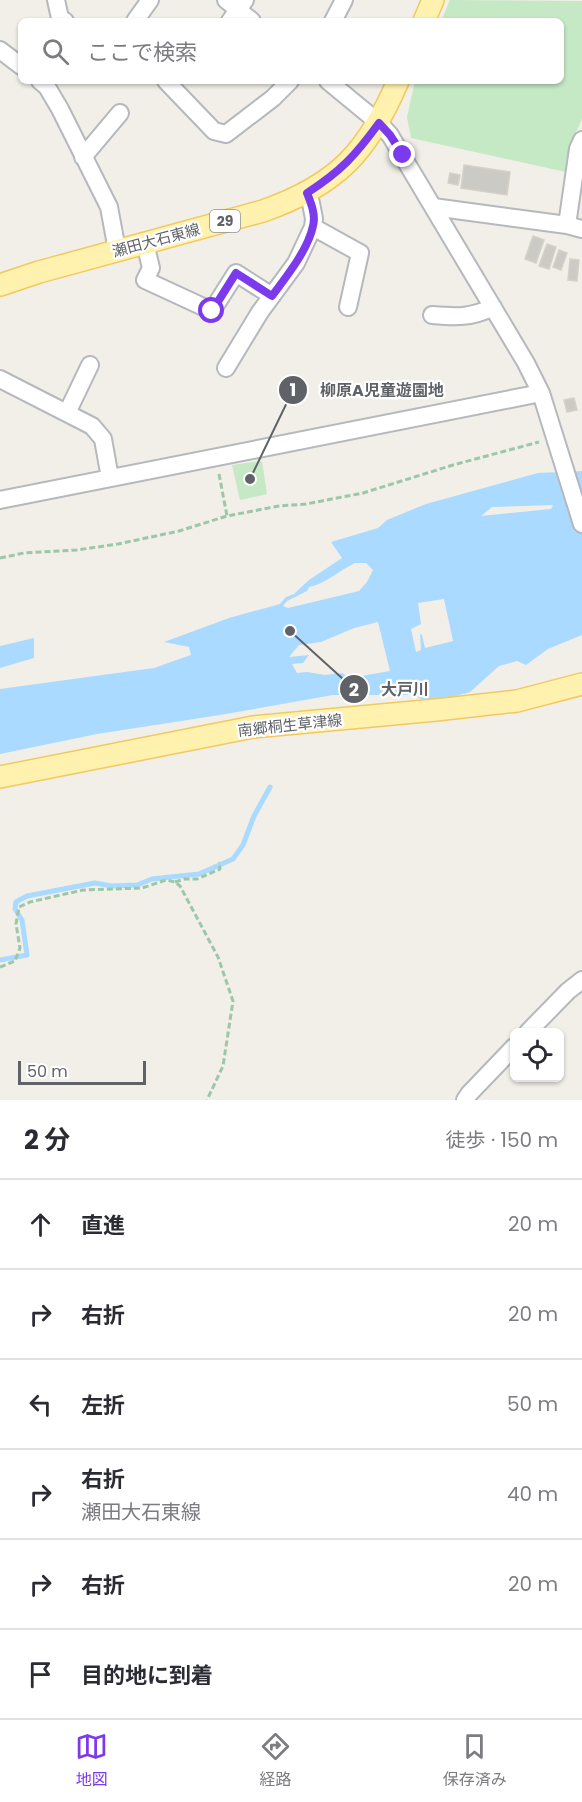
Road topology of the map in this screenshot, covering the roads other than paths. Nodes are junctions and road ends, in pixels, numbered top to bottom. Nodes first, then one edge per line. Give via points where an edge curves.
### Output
1 (57, 0) edge
2 (150, 0) edge
3 (344, 0) edge
4 (433, 0) edge
5 (235, 8) edge
6 (60, 18) edge
7 (137, 18) edge
8 (248, 18) edge
9 (335, 18) edge
10 (425, 18) edge
11 (0, 50) edge
12 (18, 64) edge
13 (43, 84) edge
14 (287, 84) edge
15 (332, 84) edge
16 (397, 84) edge
17 (176, 85) edge
18 (120, 113) dead end
19 (379, 123) junction
20 (582, 140) edge
21 (83, 157) junction
22 (307, 193) junction
23 (433, 207) junction
24 (313, 227) junction
25 (575, 227) edge
26 (145, 243) junction
27 (117, 250) junction
28 (0, 285) edge
29 (272, 296) junction
30 (348, 307) dead end
31 (493, 307) junction
32 (432, 315) dead end
33 (90, 365) dead end
34 (226, 368) dead end
35 (1, 381) edge
36 (541, 393) junction
37 (67, 413) junction
38 (110, 478) junction
39 (0, 500) edge
40 (582, 524) edge
41 (582, 684) edge
42 (0, 777) edge
43 (582, 980) edge
44 (532, 1028) edge
45 (510, 1051) edge
46 (465, 1100) edge

1 - 6 street
2 - 7 street
3 - 9 street
4 - 10 main road
5 - 8 street
11 - 12 street
13 - 21 street
14 - 17 street via 226,134 214,131
15 - 19 street
16 - 19 main road, 瀬田大石東線 / 29
18 - 21 street
19 - 22 main road, 瀬田大石東線 / 29 via 349,162
19 - 23 street
20 - 25 street via 578,149
21 - 27 street via 109,207
22 - 24 street
22 - 26 main road, 瀬田大石東線 / 29 via 263,211
23 - 25 street
23 - 31 street
24 - 29 street via 296,263
24 - 30 street via 360,253
26 - 27 main road, 瀬田大石東線 / 29
26 - 29 street via 151,267 145,280 212,311 236,273
27 - 28 main road, 瀬田大石東線 / 29
29 - 34 street
31 - 32 street via 480,314 458,317
31 - 36 street
33 - 37 street
35 - 37 street
36 - 38 street
36 - 40 street
37 - 38 street via 92,426 103,439
38 - 39 street
41 - 42 main road, 南郷桐生草津線 via 506,702 252,727
43 - 44 street
45 - 46 street

